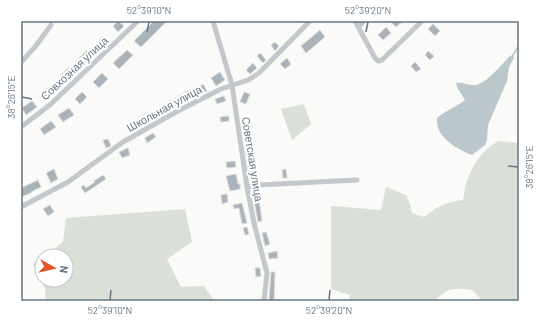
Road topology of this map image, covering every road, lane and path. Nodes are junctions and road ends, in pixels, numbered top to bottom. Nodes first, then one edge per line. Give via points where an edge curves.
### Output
1 (138, 21) edge
2 (213, 21) edge
3 (310, 21) edge
4 (355, 21) edge
5 (364, 21) edge
6 (422, 21) edge
7 (51, 25) dead end
8 (358, 27) junction
9 (21, 62) edge
10 (232, 85) junction
11 (21, 127) edge
12 (357, 180) dead end
13 (246, 187) junction
14 (21, 207) edge
15 (264, 301) edge

1 - 11 street, Совхозная улица via 51,104
2 - 10 street, Советская улица
3 - 10 street, Школьная улица via 259,73
4 - 8 street
5 - 8 street
6 - 8 street via 378,61
7 - 9 street
10 - 13 street, Советская улица
10 - 14 street, Школьная улица via 176,112 123,142 68,182
12 - 13 street
13 - 15 street, Советская улица via 267,273

